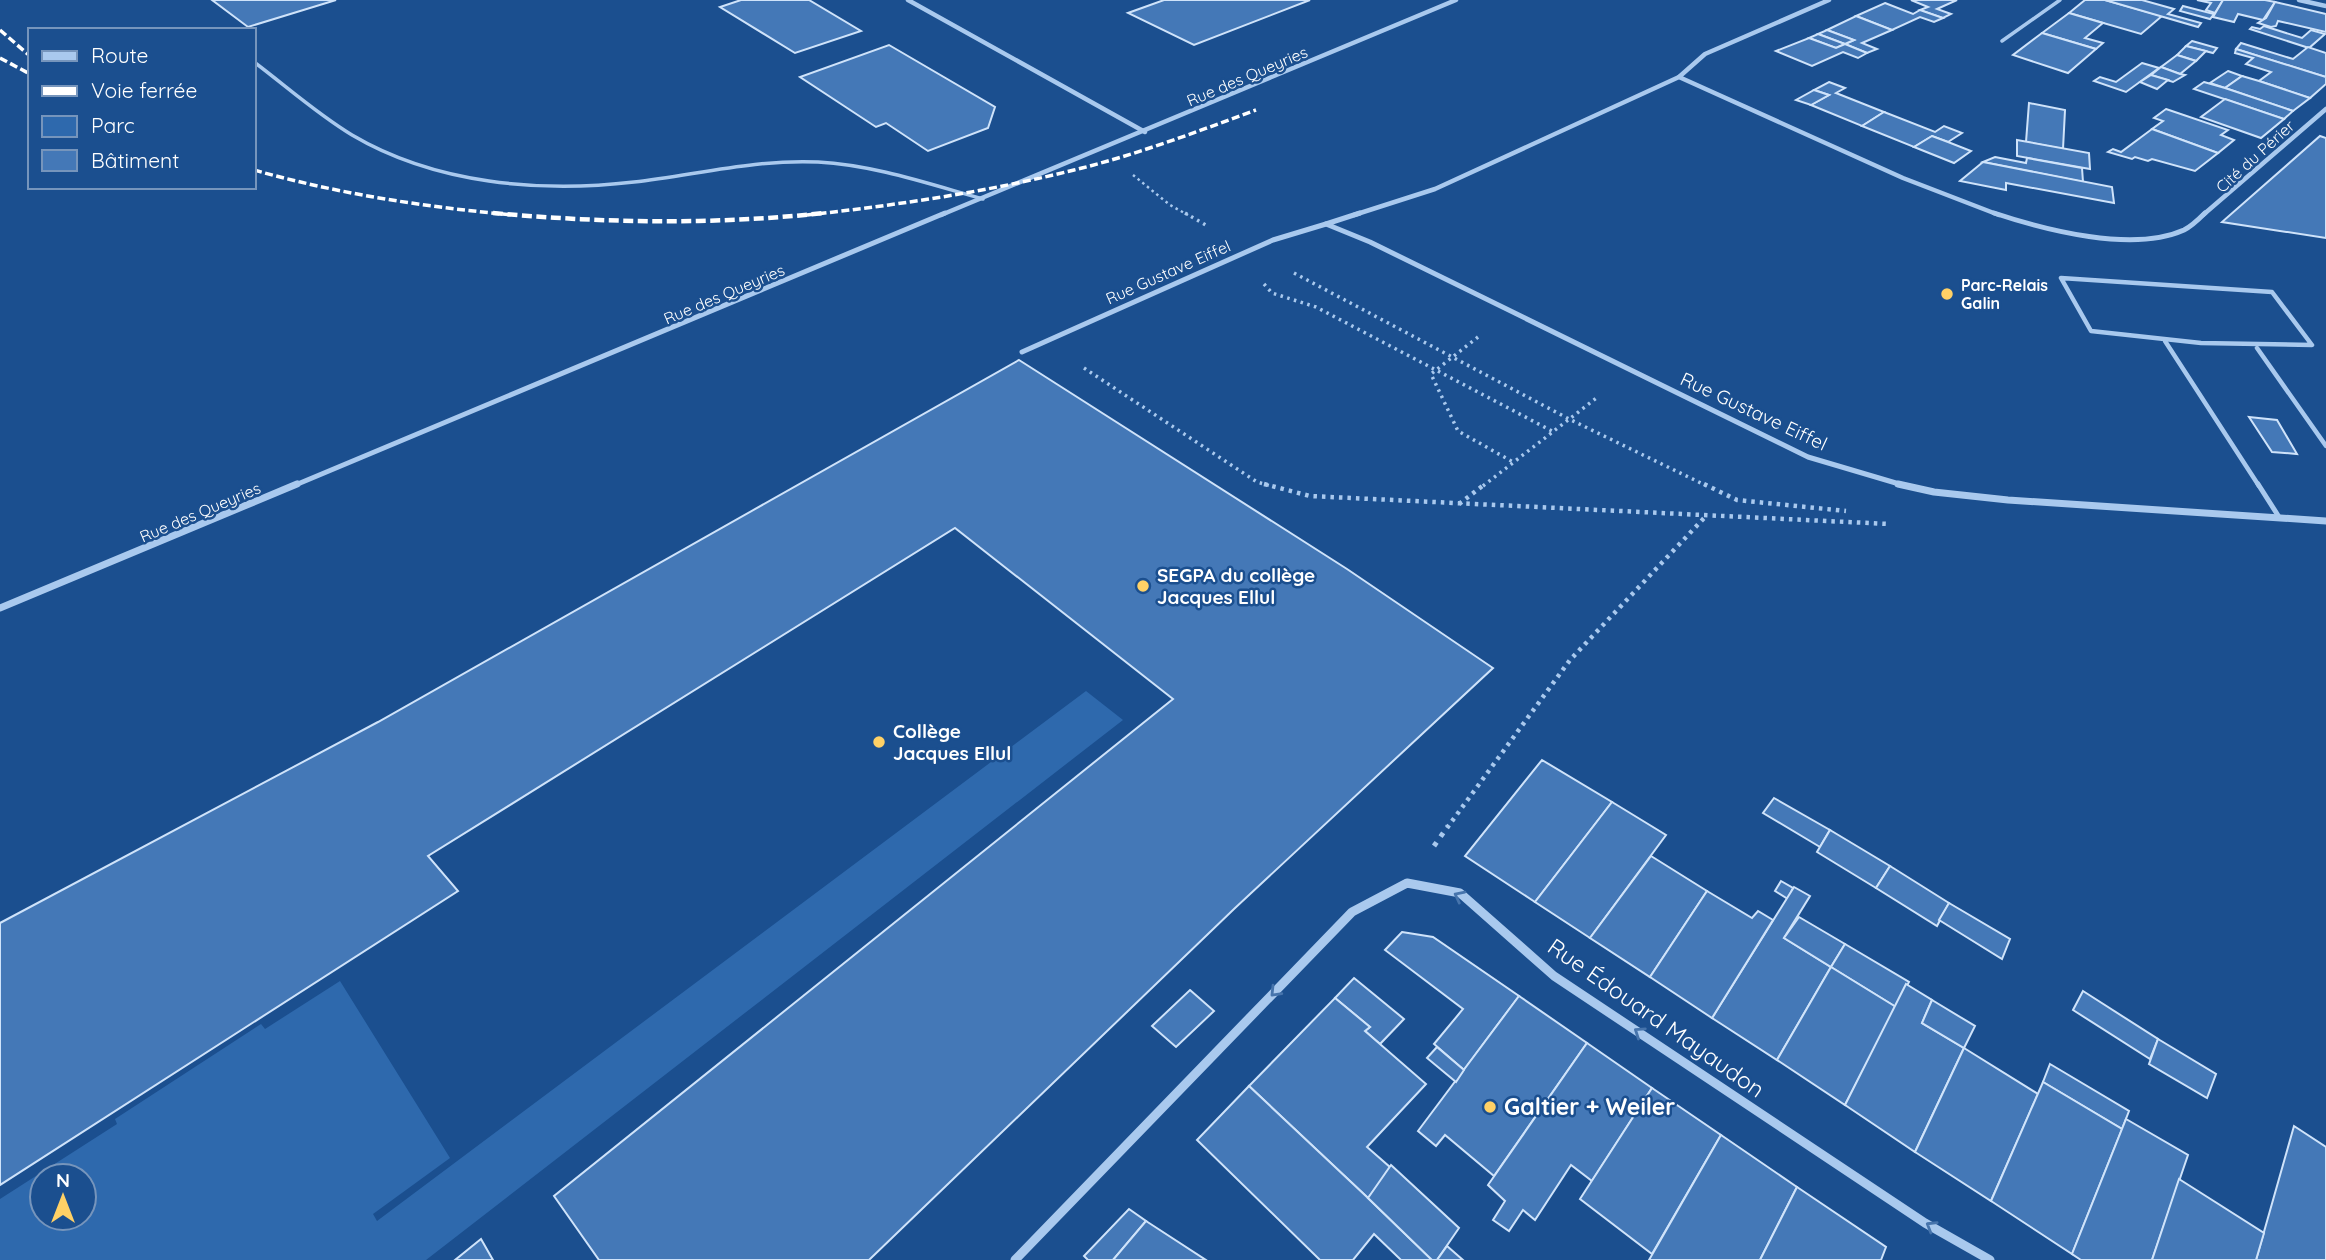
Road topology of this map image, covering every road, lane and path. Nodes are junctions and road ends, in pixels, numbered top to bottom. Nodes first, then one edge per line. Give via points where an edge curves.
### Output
1 (908, 0) edge
2 (1456, 0) edge
3 (1829, 0) edge
4 (2060, 0) edge
5 (2299, 0) edge
6 (2326, 6) edge
7 (2002, 41) dead end
8 (256, 63) edge
9 (1679, 77) junction
10 (2326, 109) edge
11 (1145, 132) junction
12 (1102, 150) junction
13 (983, 199) junction
14 (1326, 224) junction
15 (1251, 251) junction
16 (1255, 275) dead end
17 (1513, 312) junction
18 (2165, 341) junction
19 (1045, 342) junction
20 (2257, 348) junction
21 (1022, 352) dead end
22 (1452, 356) junction
23 (1436, 369) junction
24 (1632, 370) junction
25 (1569, 419) junction
26 (1552, 432) junction
27 (2326, 446) edge
28 (1513, 462) junction
29 (1458, 505) junction
30 (1856, 512) dead end
31 (1706, 515) junction
32 (2279, 517) junction
33 (2326, 521) edge
34 (1895, 524) dead end
35 (0, 608) edge
36 (1407, 883) junction
37 (1014, 1260) edge
38 (1990, 1260) edge

1 - 11 street
2 - 11 street, Rue des Queyries
3 - 9 street, Rue Gustave Eiffel via 1705,54
4 - 7 lane
5 - 6 street
8 - 13 lane via 352,135 406,161 478,178 586,186 753,162 820,162 867,168
9 - 10 street, Cité du Périer via 1936,192 2028,224 2085,236 2176,234 2199,220
9 - 14 street, Rue Gustave Eiffel via 1435,189
11 - 12 street, Rue des Queyries
12 - 13 street, Rue des Queyries
12 - 15 path via 1170,205
13 - 35 street, Rue des Queyries
14 - 15 street, Rue Gustave Eiffel
14 - 17 street, Rue Gustave Eiffel
15 - 19 street, Rue Gustave Eiffel
15 - 22 path
16 - 23 path via 1272,293 1316,307
17 - 22 path
17 - 24 street, Rue Gustave Eiffel
18 - 20 lane
18 - 20 lane via 2091,331 2061,278 2273,292 2312,345
18 - 32 lane
19 - 21 street, Rue Gustave Eiffel
19 - 29 path via 1257,482 1310,496
20 - 27 lane
22 - 23 path
22 - 25 path
23 - 26 path
23 - 28 path via 1431,374 1458,432
24 - 25 path
24 - 32 street, Rue Gustave Eiffel via 1808,457 1912,487 2008,500
25 - 26 path
25 - 30 path via 1737,500
26 - 28 path
28 - 29 path
29 - 31 path
31 - 34 path
31 - 36 path via 1570,660
32 - 33 street, Rue Gustave Eiffel
36 -> 37 street via 1352,912
38 -> 36 street, Rue Édouard Mayaudon via 1925,1223 1554,976 1460,893

